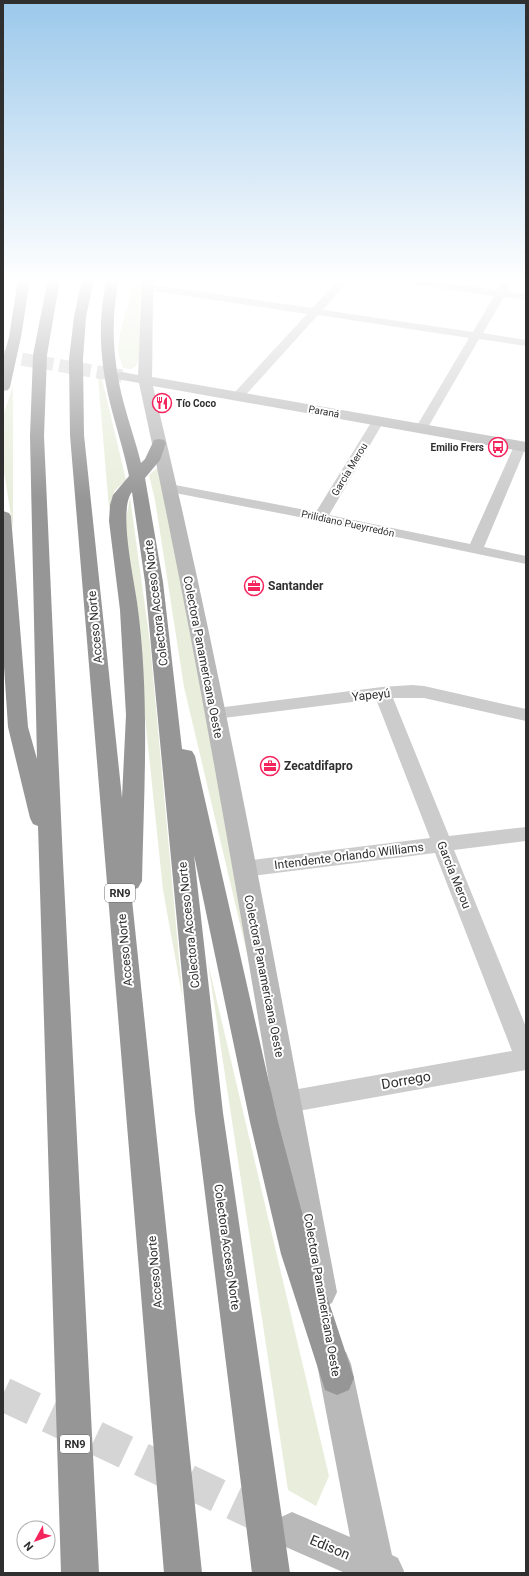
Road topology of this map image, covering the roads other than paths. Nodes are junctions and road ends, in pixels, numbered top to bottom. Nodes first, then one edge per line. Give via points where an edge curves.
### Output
1 (11, 353) edge
2 (42, 353) edge
3 (77, 353) edge
4 (108, 353) edge
5 (109, 353) edge
6 (137, 353) edge
7 (278, 353) edge
8 (465, 353) edge
9 (108, 356) junction
10 (126, 380) junction
11 (3, 388) edge
12 (238, 396) junction
13 (378, 421) junction
14 (421, 429) junction
15 (159, 443) junction
16 (523, 447) edge
17 (170, 488) junction
18 (3, 516) edge
19 (320, 517) junction
20 (475, 550) junction
21 (526, 560) edge
22 (162, 653) junction
23 (382, 693) junction
24 (215, 713) junction
25 (526, 715) edge
26 (526, 834) edge
27 (442, 844) junction
28 (51, 862) junction
29 (244, 869) junction
30 (127, 972) junction
31 (526, 1058) edge
32 (287, 1102) junction
33 (337, 1378) junction
34 (292, 1531) tunnel mouth
35 (182, 1563) edge
36 (380, 1571) edge
37 (80, 1573) edge
38 (271, 1573) edge

1 - 11 highway
2 - 28 highway, RN9 via 37,436
3 - 30 highway, Acceso Norte / RN9 via 78,435
4 - 9 highway, Colectora Acceso Norte
5 - 9 highway
6 - 10 street, Colectora Panamericana Oeste
7 - 12 street
8 - 14 street
9 - 10 highway, Colectora Acceso Norte
10 - 12 street, Paraná
10 - 15 street, Colectora Panamericana Oeste
10 - 22 highway, Colectora Acceso Norte via 132,457 144,512
12 - 13 street, Paraná
13 - 14 street, Paraná
13 - 19 street, García Merou
14 - 16 street, Paraná
15 - 17 street, Colectora Panamericana Oeste
15 - 30 highway via 152,460 121,496 117,521 129,610 136,715
16 - 20 street
17 - 19 street, Prilidiano Pueyrredón
17 - 24 street, Colectora Panamericana Oeste
18 - 28 highway via 18,727
19 - 20 street, Prilidiano Pueyrredón
20 - 21 street, Prilidiano Pueyrredón
22 - 33 highway via 264,1122 297,1254
22 - 38 highway, Colectora Acceso Norte via 209,1114
23 - 24 street, Yapeyú
23 - 25 street, Yapeyú via 424,692
23 - 27 street, García Merou
24 - 29 street, Colectora Panamericana Oeste
26 - 27 street, Intendente Orlando Williams
27 - 29 street, Intendente Orlando Williams
27 - 31 street, García Merou
28 - 37 highway, RN9
29 - 32 street, Colectora Panamericana Oeste
30 - 35 highway, Acceso Norte / RN9
31 - 32 street, Dorrego
32 - 33 street, Colectora Panamericana Oeste
33 - 36 street, Colectora Panamericana Oeste
34 - 36 street, Edison

